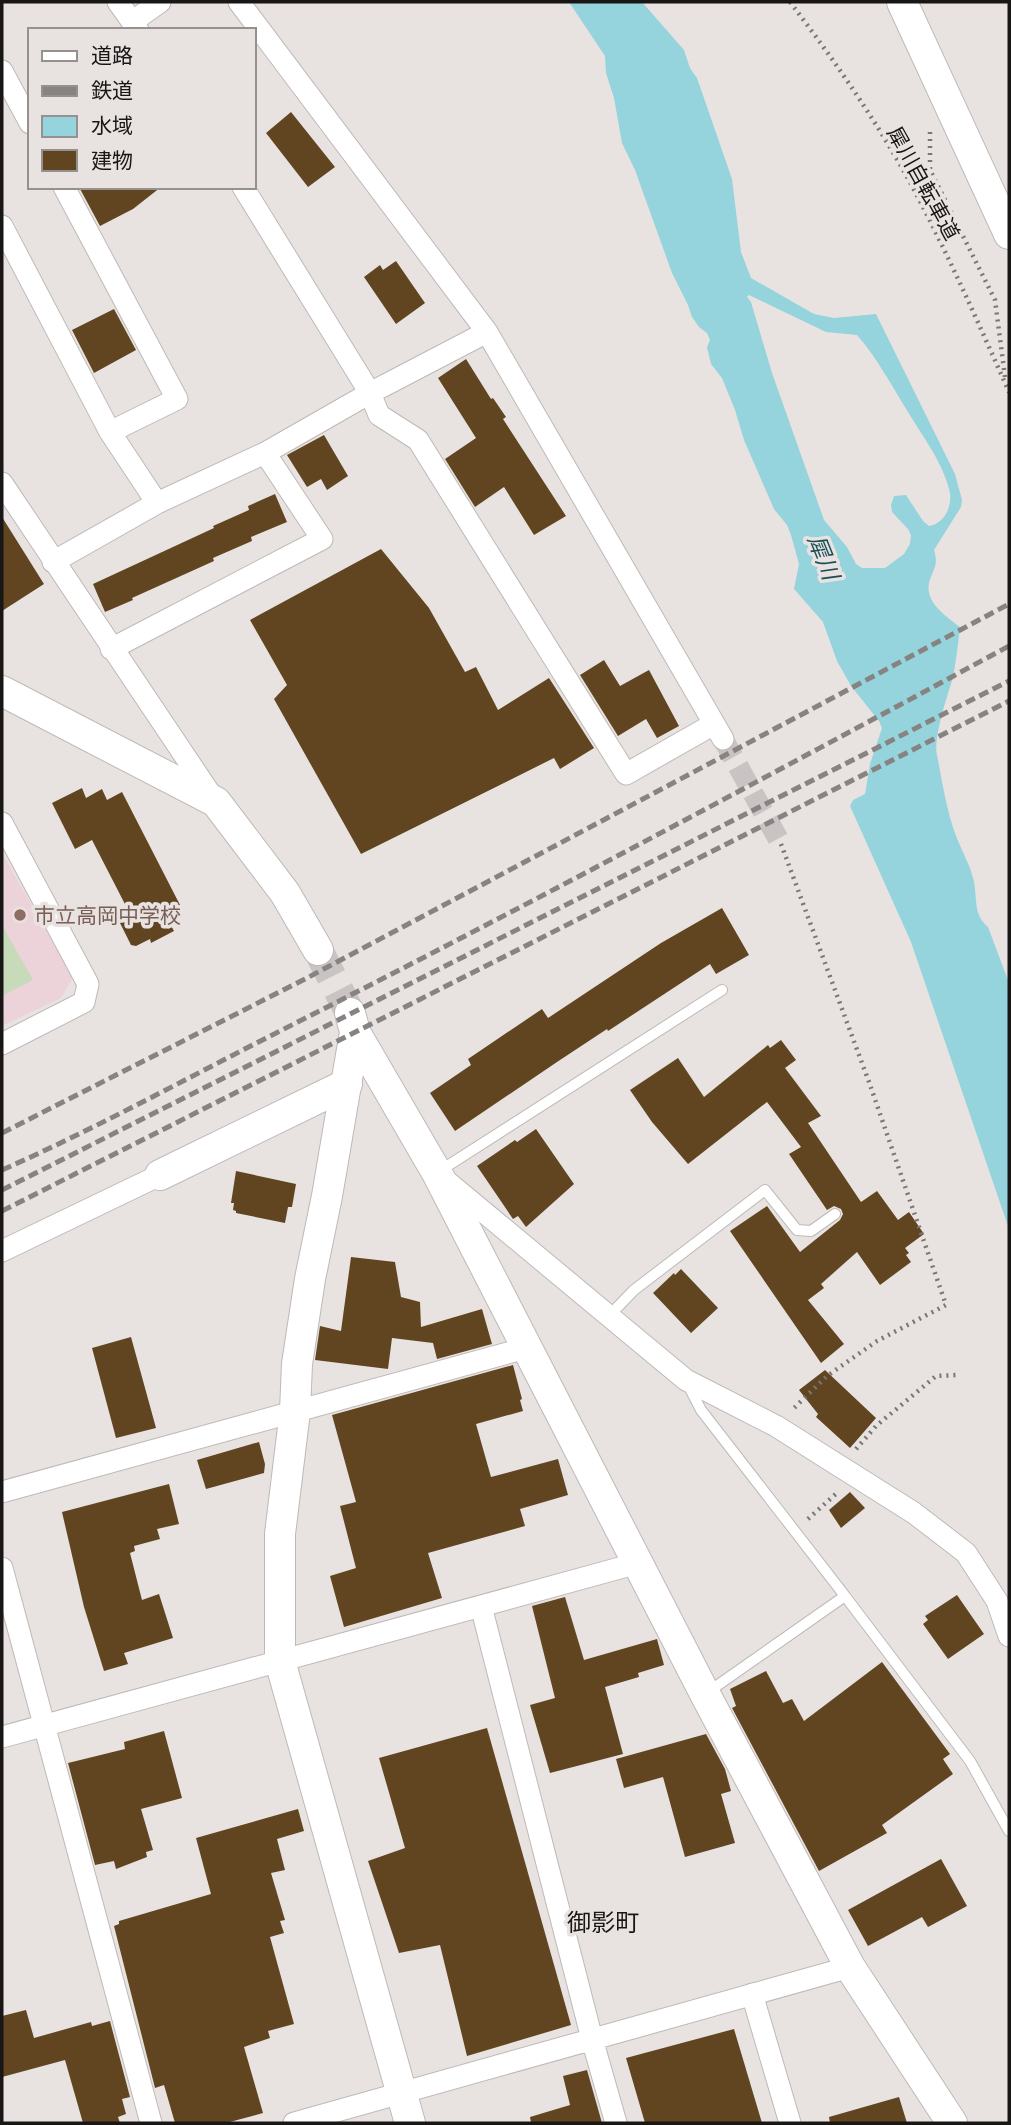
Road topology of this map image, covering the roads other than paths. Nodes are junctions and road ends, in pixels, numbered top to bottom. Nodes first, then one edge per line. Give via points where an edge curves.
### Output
1 (118, 2) edge
2 (160, 2) edge
3 (239, 2) edge
4 (902, 2) edge
5 (135, 26) edge
6 (2, 71) edge
7 (28, 119) edge
8 (65, 189) edge
9 (244, 189) edge
10 (2, 226) edge
11 (1009, 234) edge
12 (487, 332) junction
13 (370, 393) junction
14 (110, 432) junction
15 (265, 453) junction
16 (2, 483) edge
17 (157, 503) junction
18 (53, 562) junction
19 (111, 649) junction
20 (2, 691) edge
21 (216, 802) junction
22 (2, 823) edge
23 (318, 950) tunnel mouth
24 (722, 990) dead end
25 (2, 1044) edge
26 (347, 1084) junction
27 (437, 1173) junction
28 (160, 1175) joint
29 (835, 1214) dead end
30 (2, 1251) edge
31 (609, 1317) junction
32 (526, 1348) junction
33 (685, 1380) junction
34 (295, 1411) junction
35 (2, 1493) edge
36 (638, 1563) junction
37 (3, 1577) edge
38 (845, 1596) junction
39 (481, 1606) junction
40 (1009, 1636) edge
41 (280, 1661) junction
42 (705, 1693) junction
43 (44, 1725) junction
44 (2, 1737) edge
45 (1009, 1831) edge
46 (850, 1967) junction
47 (752, 1994) junction
48 (592, 2039) junction
49 (401, 2093) junction
50 (151, 2123) edge
51 (294, 2123) edge
52 (410, 2123) edge
53 (616, 2123) edge
54 (790, 2123) edge
55 (952, 2123) edge

1 - 5 street
2 - 5 street
3 - 12 street
4 - 11 street
6 - 7 street
8 - 14 street via 177,399
9 - 13 street
10 - 14 street
12 - 13 street
12 - 13 street via 718,731 626,774 418,440 379,415
13 - 15 street
14 - 17 street
15 - 17 street
15 - 19 street via 322,539
16 - 18 street
17 - 18 street
18 - 19 street
19 - 21 street
20 - 21 street
21 - 23 street via 285,893
22 - 25 street via 88,984 84,1002
24 - 27 lane
26 - 27 street via 353,1023
26 - 28 street
26 - 34 street via 310,1279
27 - 31 street
27 - 32 street
28 - 30 street
29 - 31 lane via 811,1231 797,1230 765,1190 634,1290
31 - 33 street
32 - 34 street
32 - 36 street
33 - 38 lane via 701,1410
33 - 40 street via 776,1426 914,1513 966,1553 998,1601
34 - 35 street
34 - 41 street via 280,1534
36 - 39 street
36 - 42 street
37 - 43 street
38 - 42 lane
38 - 45 lane via 970,1760
39 - 41 street
39 - 48 street
41 - 43 street
41 - 49 street
42 - 46 street
43 - 44 street
43 - 50 street
46 - 47 street
46 - 55 street
47 - 48 street
47 - 54 street
48 - 49 street
48 - 53 street
49 - 51 street
49 - 52 street

